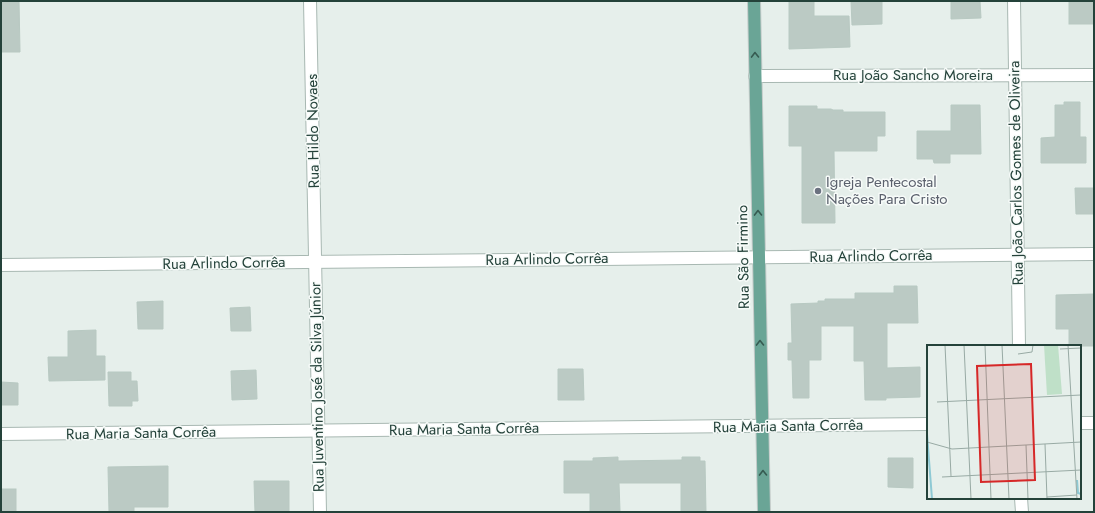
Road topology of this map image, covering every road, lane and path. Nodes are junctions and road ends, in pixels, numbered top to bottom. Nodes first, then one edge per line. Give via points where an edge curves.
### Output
1 (310, 1) edge
2 (754, 1) edge
3 (1014, 1) edge
4 (1015, 75) junction
5 (1094, 75) edge
6 (755, 76) junction
7 (1018, 254) junction
8 (1094, 254) edge
9 (759, 257) junction
10 (315, 262) junction
11 (1, 265) edge
12 (1019, 345) edge
13 (1081, 423) edge
14 (1094, 423) edge
15 (927, 424) edge
16 (762, 426) junction
17 (318, 431) junction
18 (1, 434) edge
19 (1021, 499) edge
20 (320, 512) edge
21 (764, 512) edge
22 (1022, 512) edge

1 - 10 street, Rua Hildo Novaes
6 -> 2 main road, Rua São Firmino
3 - 4 street, Rua João Carlos Gomes de Oliveira
4 - 5 street, Rua João Sancho Moreira
4 - 6 street, Rua João Sancho Moreira
4 - 7 street, Rua João Carlos Gomes de Oliveira
9 -> 6 main road, Rua São Firmino
7 - 8 street, Rua Arlindo Corrêa
7 - 9 street, Rua Arlindo Corrêa
7 - 12 street, Rua João Carlos Gomes de Oliveira
9 - 10 street, Rua Arlindo Corrêa
16 -> 9 main road, Rua São Firmino
10 - 11 street, Rua Arlindo Corrêa
10 - 17 street, Rua Juventino José da Silva Júnior
13 - 14 street
15 - 16 street, Rua Maria Santa Corrêa
16 - 17 street, Rua Maria Santa Corrêa
21 -> 16 main road, Rua São Firmino
17 - 18 street, Rua Maria Santa Corrêa
17 - 20 street, Rua Juventino José da Silva Júnior
19 - 22 street

